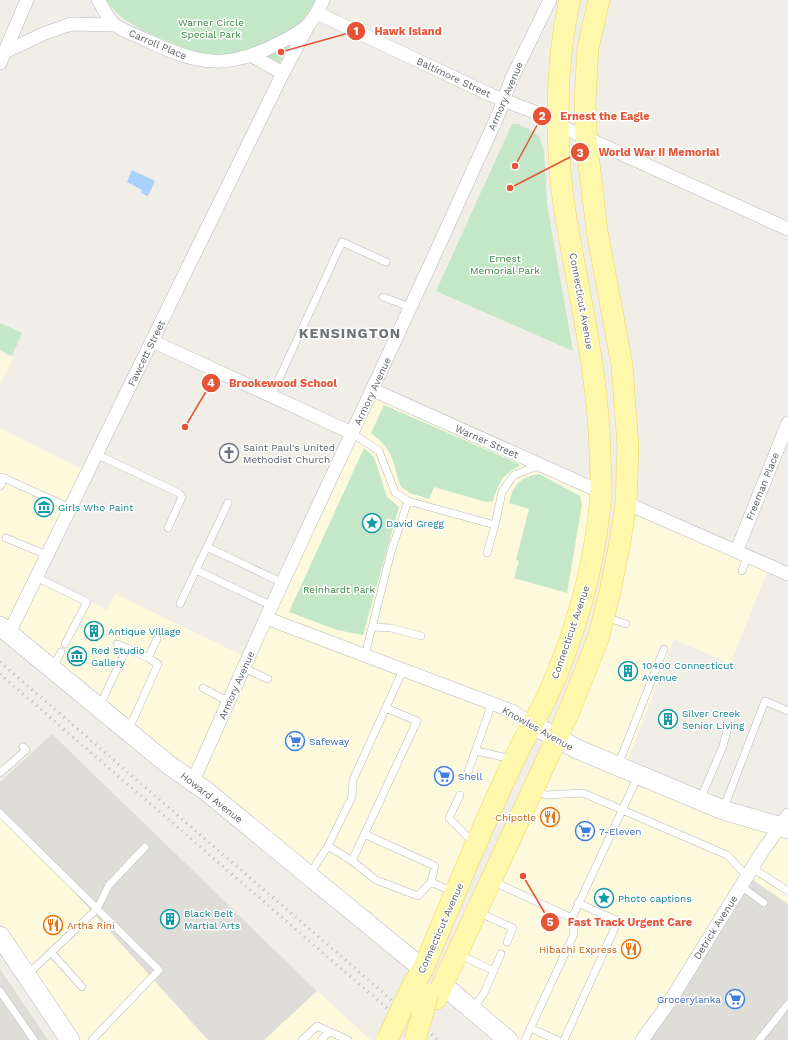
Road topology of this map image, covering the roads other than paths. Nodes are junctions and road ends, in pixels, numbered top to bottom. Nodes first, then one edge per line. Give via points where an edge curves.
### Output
1 (27, 0) edge
2 (98, 0) edge
3 (323, 0) edge
4 (550, 0) edge
5 (570, 0) edge
6 (599, 0) edge
7 (318, 12) junction
8 (114, 25) junction
9 (307, 28) junction
10 (252, 56) junction
11 (3, 57) edge
12 (283, 73) junction
13 (504, 100) junction
14 (560, 126) junction
15 (586, 138) junction
16 (788, 229) edge
17 (386, 262) dead end
18 (383, 297) dead end
19 (410, 307) junction
20 (152, 341) junction
21 (373, 390) junction
22 (271, 396) junction
23 (788, 423) edge
24 (352, 433) junction
25 (96, 454) junction
26 (540, 465) junction
27 (2, 478) edge
28 (0, 486) edge
29 (601, 492) junction
30 (408, 500) junction
31 (228, 503) dead end
32 (626, 503) junction
33 (70, 508) junction
34 (495, 525) junction
35 (168, 528) dead end
36 (6, 538) dead end
37 (207, 547) junction
38 (487, 553) dead end
39 (742, 553) junction
40 (47, 555) junction
41 (196, 570) junction
42 (742, 571) dead end
43 (788, 574) edge
44 (36, 577) junction
45 (283, 583) junction
46 (180, 604) dead end
47 (269, 612) junction
48 (604, 616) junction
49 (626, 624) dead end
50 (372, 627) junction
51 (4, 630) edge
52 (421, 636) dead end
53 (157, 639) dead end
54 (65, 644) dead end
55 (117, 644) dead end
56 (127, 648) junction
57 (664, 649) dead end
58 (61, 652) dead end
59 (365, 655) junction
60 (148, 658) junction
61 (244, 668) junction
62 (52, 669) junction
63 (404, 670) junction
64 (268, 679) dead end
65 (203, 688) dead end
66 (229, 702) junction
67 (492, 704) junction
68 (99, 707) junction
69 (386, 708) junction
70 (788, 711) edge
71 (532, 724) junction
72 (728, 727) dead end
73 (126, 730) junction
74 (558, 738) junction
75 (23, 747) dead end
76 (477, 750) junction
77 (514, 760) junction
78 (618, 766) junction
79 (468, 772) dead end
80 (0, 773) edge
81 (638, 774) junction
82 (193, 781) junction
83 (533, 790) junction
84 (460, 795) dead end
85 (700, 800) junction
86 (622, 809) junction
87 (723, 810) junction
88 (0, 813) edge
89 (785, 823) edge
90 (364, 834) junction
91 (477, 843) junction
92 (328, 846) junction
93 (145, 847) dead end
94 (352, 861) junction
95 (309, 876) junction
96 (746, 876) junction
97 (490, 880) junction
98 (431, 882) junction
99 (788, 891) edge
100 (453, 901) junction
101 (764, 902) dead end
102 (578, 903) junction
103 (97, 909) junction
104 (476, 911) junction
105 (572, 918) junction
106 (0, 936) edge
107 (507, 942) dead end
108 (51, 952) junction
109 (458, 953) junction
110 (501, 954) dead end
111 (494, 971) junction
112 (26, 976) junction
113 (429, 986) junction
114 (82, 987) dead end
115 (0, 991) edge
116 (788, 1004) edge
117 (472, 1011) junction
118 (530, 1028) junction
119 (329, 1032) junction
120 (34, 1039) edge
121 (70, 1040) edge
122 (92, 1040) edge
123 (302, 1040) edge
124 (322, 1040) edge
125 (348, 1040) edge
126 (387, 1040) edge
127 (416, 1040) edge
128 (508, 1040) edge
129 (525, 1040) edge
130 (557, 1040) edge
131 (564, 1040) edge
132 (642, 1040) edge
133 (759, 1040) edge

1 - 11 street
2 - 8 street
3 - 7 street, Carroll Place
4 - 13 street, Armory Avenue
5 - 14 main road, Connecticut Avenue via 560,84
6 - 15 main road, Connecticut Avenue via 588,48
7 - 9 street, Carroll Place
7 - 13 street, Baltimore Street
8 - 10 street, Carroll Place via 174,53 197,60 229,61
8 - 11 street, Carroll Place via 73,24 60,27
9 - 10 street, Carroll Place
9 - 12 street, Fawcett Street
10 - 12 street
12 - 20 street, Fawcett Street
13 - 14 street, Baltimore Street via 537,112
13 - 19 street, Armory Avenue
14 - 15 street, Baltimore Street
14 - 29 main road, Connecticut Avenue via 559,153 565,210 597,388
15 - 16 street, Baltimore Street
15 - 32 main road, Connecticut Avenue via 597,231 622,365 628,447
17 - 22 lane via 342,242
18 - 19 lane
19 - 21 street, Armory Avenue
20 - 22 street
20 - 25 street, Fawcett Street
21 - 24 street, Armory Avenue
21 - 26 street, Warner Street
22 - 24 street
23 - 39 street, Freeman Place
24 - 30 lane via 379,451 395,492
24 - 45 street, Armory Avenue
25 - 33 street, Fawcett Street
25 - 35 lane via 179,493 182,497 181,502
26 - 29 street, Warner Street
26 - 34 lane via 514,475 502,492
27 - 28 lane
27 - 33 lane
29 - 71 main road, Connecticut Avenue via 586,586 574,626 546,698
30 - 34 lane
30 - 50 lane via 391,552
31 - 37 lane
32 - 39 street
32 - 48 main road, Connecticut Avenue
33 - 40 street, Fawcett Street
34 - 38 lane
36 - 40 lane
37 - 41 lane
37 - 45 lane
39 - 42 lane
39 - 43 street
40 - 44 street, Fawcett Street
41 - 46 lane
41 - 47 lane
44 - 51 street, Fawcett Street
44 - 54 lane via 87,602
45 - 47 street, Armory Avenue
47 - 59 street, Knowles Avenue
47 - 61 street, Armory Avenue
48 - 49 lane
48 - 74 main road, Connecticut Avenue via 598,640
50 - 52 lane via 392,628
50 - 59 lane
51 - 62 street, Howard Avenue
53 - 60 lane
55 - 56 lane
56 - 60 lane
56 - 68 lane
57 - 78 lane
58 - 62 lane
59 - 63 street, Knowles Avenue
60 - 73 lane via 158,664
61 - 64 lane
61 - 66 street, Armory Avenue
62 - 68 street, Howard Avenue
63 - 67 street, Knowles Avenue
63 - 69 lane
65 - 66 lane
66 - 82 street, Armory Avenue
67 - 71 street, Knowles Avenue via 512,711
67 - 76 lane
68 - 73 street, Howard Avenue
69 - 90 lane via 417,721
69 - 92 lane via 353,780 352,797
70 - 87 lane via 766,701
71 - 74 street, Knowles Avenue
71 - 77 main road, Connecticut Avenue
72 - 85 lane via 723,746
73 - 82 street, Howard Avenue
74 - 78 street, Knowles Avenue
74 - 83 main road, Connecticut Avenue
75 - 80 lane via 26,750
76 - 77 lane
76 - 79 lane
77 - 91 main road, Connecticut Avenue
78 - 81 street, Knowles Avenue
81 - 85 street, Knowles Avenue
81 - 86 lane
82 - 95 street, Howard Avenue
83 - 86 lane via 546,795 583,792
83 - 97 main road, Connecticut Avenue
84 - 91 lane via 449,818
85 - 87 street, Knowles Avenue
86 - 96 lane via 727,855
86 - 102 lane
87 - 89 street, Knowles Avenue
88 - 103 lane
89 - 96 street, Detrick Avenue
90 - 94 lane
90 - 98 lane via 435,866
91 - 100 main road, Connecticut Avenue
92 - 94 lane
92 - 95 lane
93 - 103 lane via 109,884
94 - 98 lane via 376,880 418,896
95 - 113 street, Howard Avenue
96 - 99 lane
96 - 101 lane
96 - 132 street, Detrick Avenue via 670,1001
97 - 104 main road, Connecticut Avenue
97 - 105 lane
98 - 100 lane
100 - 113 main road, Connecticut Avenue via 439,964 439,976
102 - 105 lane
102 - 131 lane via 618,920
103 - 108 lane
103 - 122 lane via 159,970
104 - 107 lane via 513,928
104 - 109 main road, Connecticut Avenue
105 - 118 lane via 574,934
106 - 112 street
108 - 112 lane
108 - 114 lane
109 - 111 lane
109 - 113 main road, Connecticut Avenue
110 - 111 lane
111 - 117 lane
112 - 121 street
113 - 117 street, Howard Avenue
113 - 126 main road, Connecticut Avenue, bridge
113 - 127 main road, bridge
115 - 120 lane
116 - 133 lane
117 - 128 street, Howard Avenue
118 - 129 lane
118 - 130 lane
119 - 123 lane via 317,1026
119 - 124 lane
119 - 125 lane

